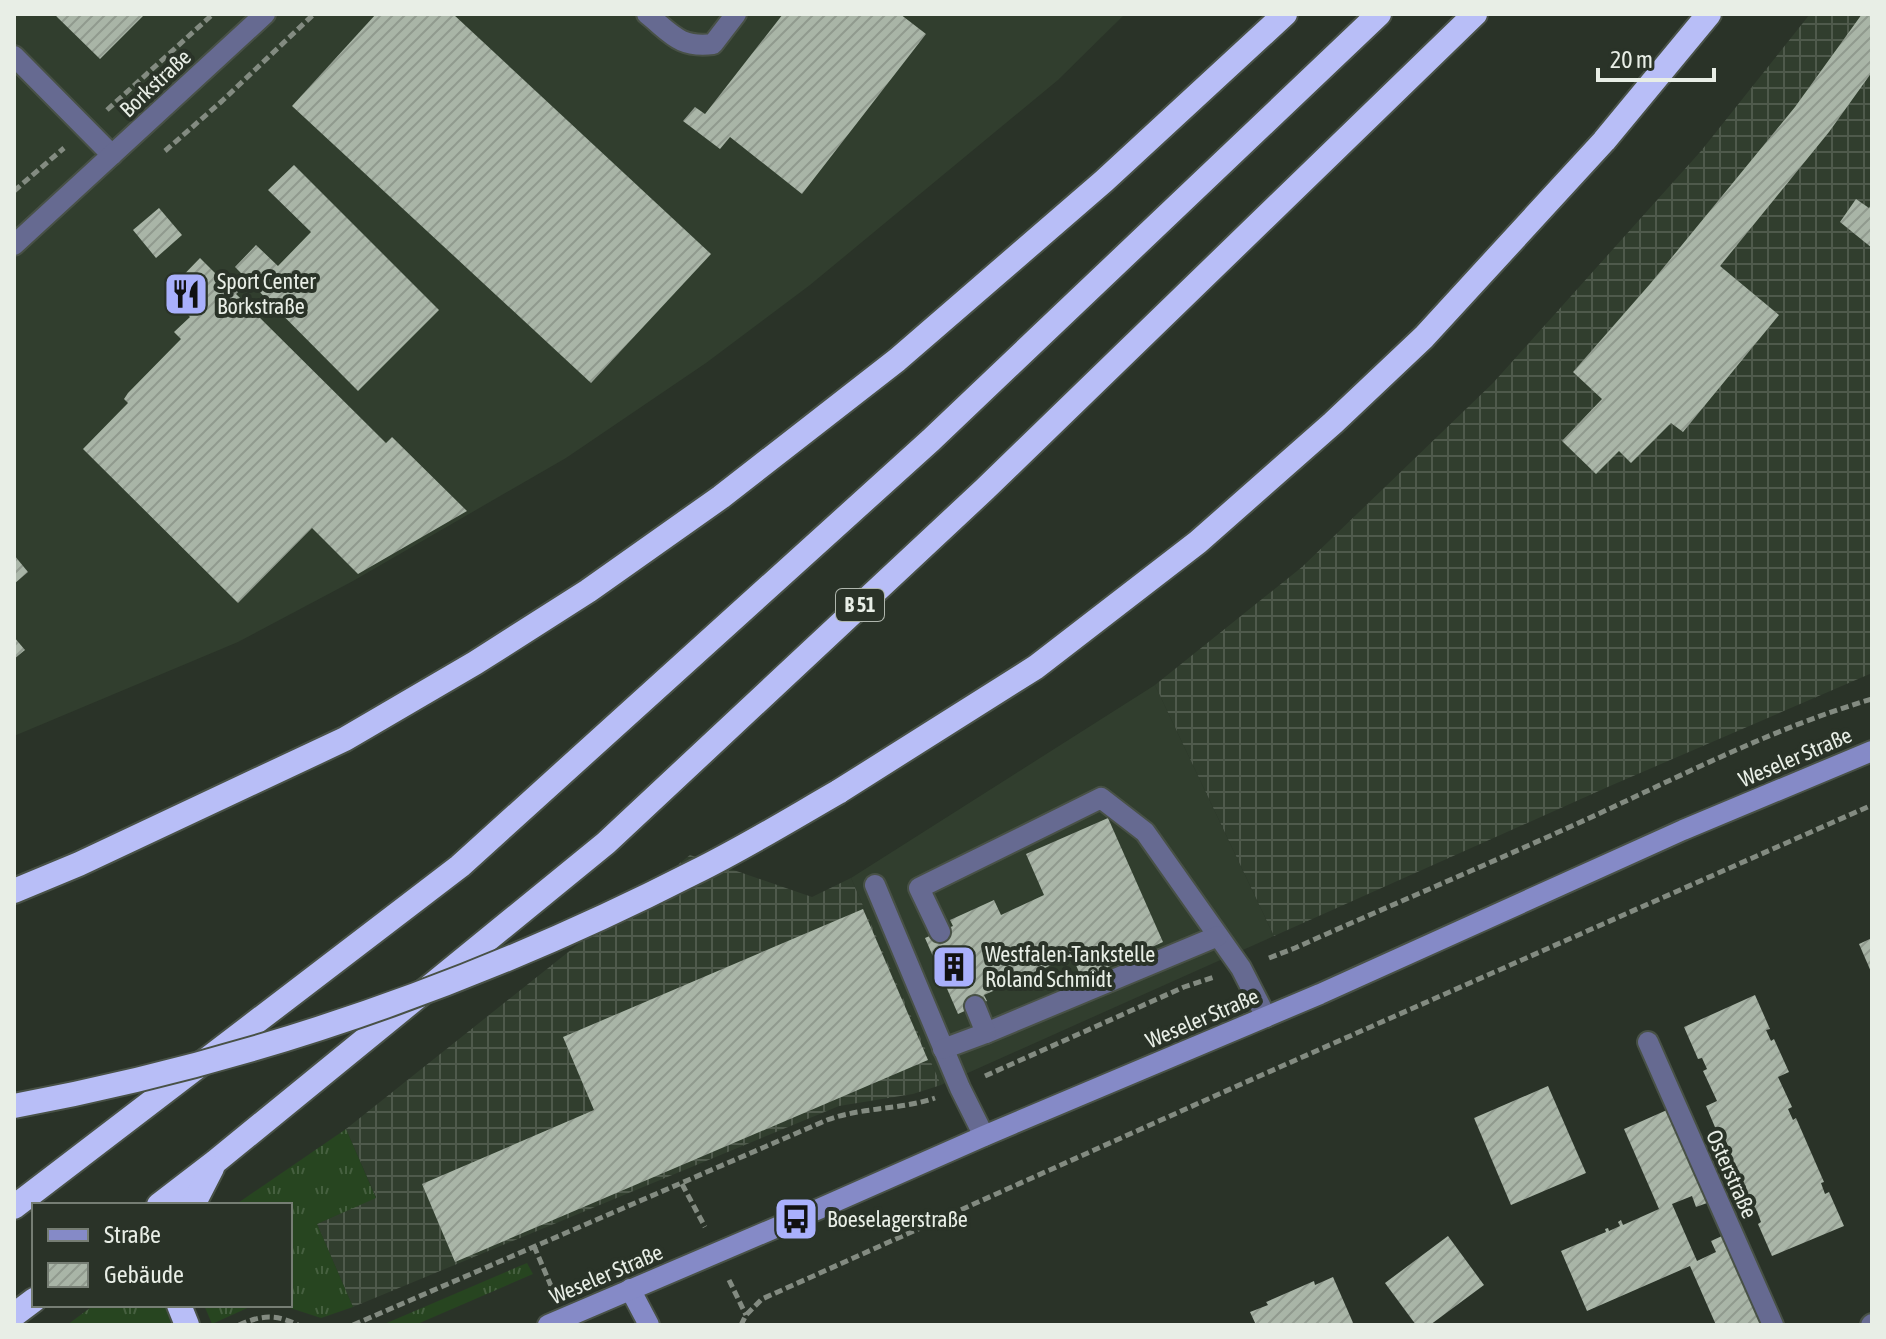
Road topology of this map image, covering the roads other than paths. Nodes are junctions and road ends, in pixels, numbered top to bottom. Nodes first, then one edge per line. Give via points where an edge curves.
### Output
1 (265, 14) edge
2 (647, 14) edge
3 (736, 14) edge
4 (1285, 14) edge
5 (1379, 14) edge
6 (1475, 14) edge
7 (1709, 14) edge
8 (14, 56) edge
9 (112, 155) junction
10 (14, 245) edge
11 (1872, 751) edge
12 (875, 885) dead end
13 (14, 891) edge
14 (940, 932) dead end
15 (1218, 936) junction
16 (975, 1006) dead end
17 (1266, 1017) junction
18 (986, 1033) junction
19 (1648, 1042) dead end
20 (943, 1049) junction
21 (14, 1106) edge
22 (984, 1136) junction
23 (215, 1162) junction
24 (162, 1203) edge
25 (194, 1203) edge
26 (14, 1207) edge
27 (630, 1289) junction
28 (32, 1302) edge
29 (14, 1315) edge
30 (556, 1321) edge
31 (649, 1325) edge
32 (1773, 1325) edge

1 - 9 street, Borkstraße
2 - 3 street via 683,43 697,46 713,44
4 - 13 highway via 1104,181 897,360 721,497 588,591 345,739
5 - 26 highway via 931,440 460,866
6 - 23 highway, B 51 via 985,489 606,843
7 - 21 highway, bridge via 1604,141 1424,337 1198,542 1036,667 838,792 697,872 550,942 399,1002 244,1053
8 - 9 street
9 - 10 street, Borkstraße
11 - 17 main road, Weseler Straße
12 - 20 street
14 - 15 street via 919,888 1101,798 1145,832
15 - 17 street
15 - 18 street
16 - 18 street
17 - 22 main road, Weseler Straße
18 - 20 street
19 - 32 street, Osterstraße
20 - 22 street
22 - 27 main road, Weseler Straße
23 - 24 highway, B 51
23 - 25 highway
27 - 30 main road, Weseler Straße
27 - 31 main road
28 - 29 highway

